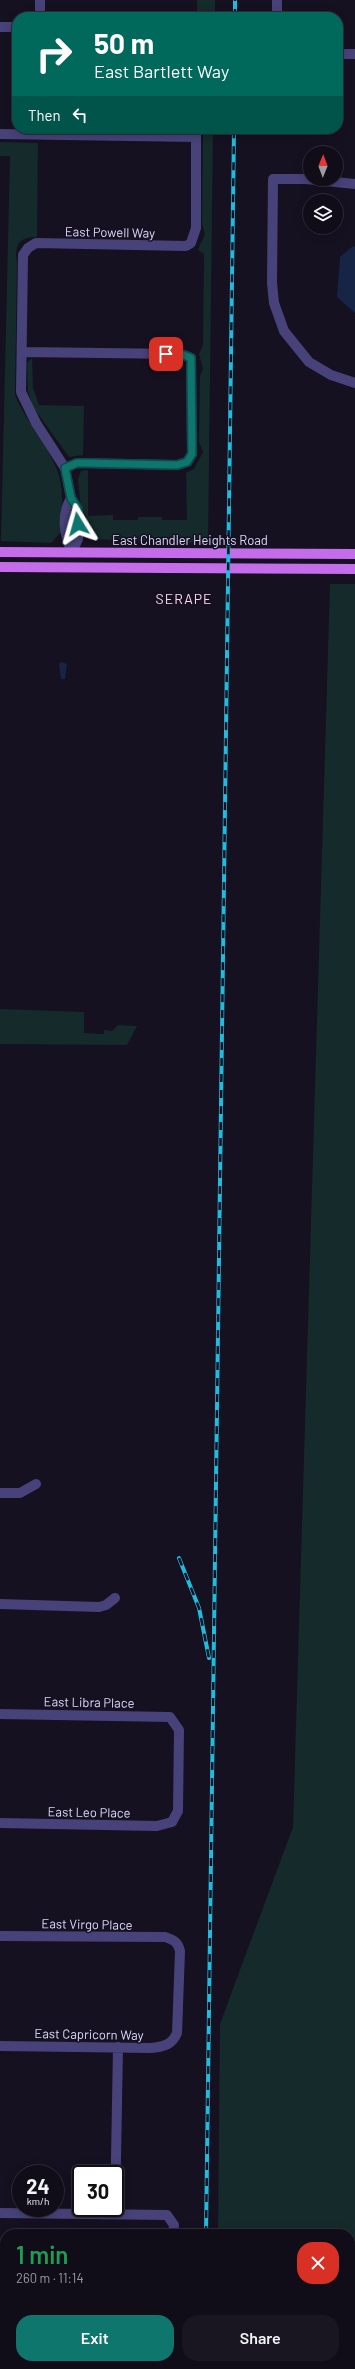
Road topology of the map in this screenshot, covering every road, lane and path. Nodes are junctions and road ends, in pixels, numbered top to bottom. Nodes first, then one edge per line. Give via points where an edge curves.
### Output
1 (40, 0) edge
2 (277, 0) edge
3 (40, 12) edge
4 (276, 12) edge
5 (0, 27) edge
6 (12, 27) edge
7 (343, 54) edge
8 (355, 54) edge
9 (0, 134) edge
10 (12, 134) edge
11 (196, 134) edge
12 (355, 184) edge
13 (22, 352) junction
14 (355, 383) edge
15 (65, 468) junction
16 (0, 552) edge
17 (72, 552) junction
18 (268, 554) junction
19 (355, 554) edge
20 (0, 567) edge
21 (268, 568) junction
22 (355, 569) edge
23 (36, 1484) dead end
24 (0, 1493) edge
25 (115, 1598) dead end
26 (0, 1604) edge
27 (0, 1714) edge
28 (175, 1818) joint
29 (0, 1823) edge
30 (0, 1936) edge
31 (175, 2039) joint
32 (0, 2046) edge
33 (118, 2047) junction
34 (116, 2165) edge
35 (0, 2213) edge
36 (72, 2214) edge
37 (124, 2214) edge
38 (174, 2229) edge

1 - 3 street
2 - 4 street
5 - 6 street
7 - 8 street
9 - 10 street
11 - 13 street, East Powell Way via 196,228 191,243 186,246 36,243 28,248 22,256
12 - 14 street via 306,179 273,179 272,283 274,303 284,331 309,362 331,375
13 - 15 street via 21,392 26,405
13 - 15 street via 181,354 191,358 192,454 187,462 177,465 77,463
15 - 17 street via 71,498 65,507 65,537
16 - 17 main road, East Chandler Heights Road
17 - 18 main road, East Chandler Heights Road
18 - 19 main road, East Chandler Heights Road
18 - 21 main road
20 - 21 main road
21 - 22 main road
23 - 24 street via 20,1493
25 - 26 street via 106,1605 99,1606
27 - 28 street, East Libra Place via 170,1717 176,1722 179,1730 179,1796
28 - 29 street, East Leo Place via 166,1825 157,1826
30 - 31 street, East Virgo Place via 165,1937 173,1940 178,1944 180,1951
31 - 33 street, East Capricorn Way via 162,2047
32 - 33 street, East Capricorn Way
33 - 34 street
35 - 36 street
37 - 38 street via 167,2215 174,2225

